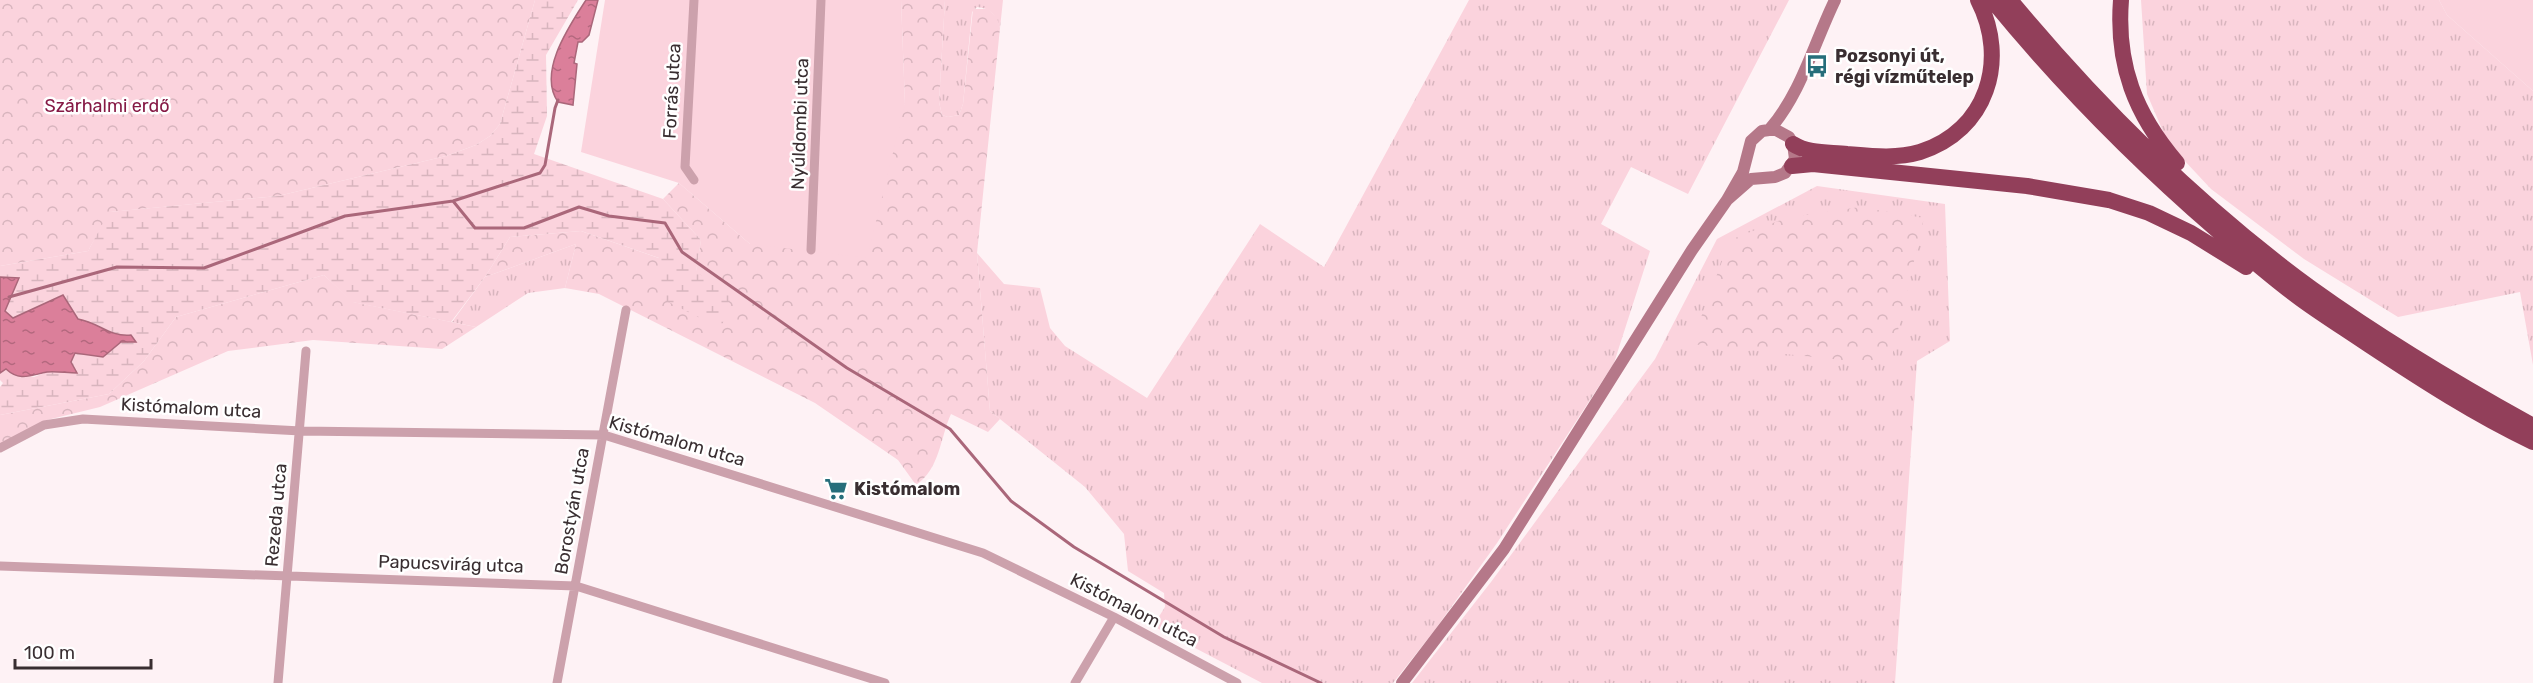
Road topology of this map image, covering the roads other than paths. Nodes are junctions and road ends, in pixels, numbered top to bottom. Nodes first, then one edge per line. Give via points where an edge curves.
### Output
1 (694, 0) edge
2 (821, 0) edge
3 (1835, 0) edge
4 (1978, 0) edge
5 (1992, 0) edge
6 (2010, 0) edge
7 (2121, 0) edge
8 (1792, 97) junction
9 (1769, 130) junction
10 (1791, 141) junction
11 (1748, 157) junction
12 (1792, 166) junction
13 (1765, 176) junction
14 (694, 180) dead end
15 (1728, 200) junction
16 (2208, 204) junction
17 (811, 249) dead end
18 (2301, 299) junction
19 (626, 309) dead end
20 (306, 351) dead end
21 (2533, 426) edge
22 (301, 431) junction
23 (604, 435) junction
24 (2533, 442) edge
25 (0, 448) edge
26 (0, 566) edge
27 (287, 574) junction
28 (576, 586) junction
29 (1114, 617) junction
30 (278, 683) edge
31 (557, 683) edge
32 (885, 683) edge
33 (1075, 683) edge
34 (1237, 683) edge
35 (1402, 683) edge

1 - 14 street, Forrás utca via 685,167
2 - 17 street, Nyúldombi utca
3 - 8 main road
4 - 10 highway via 1991,34 1992,70 1988,89 1962,128 1935,146 1898,156 1813,151
5 - 18 highway via 2129,150
6 - 16 highway via 2085,86
7 - 16 highway via 2120,36 2132,92 2145,122
8 - 9 main road
8 - 10 main road
9 - 10 main road via 1783,132
9 - 11 main road via 1755,135
10 - 12 main road via 1795,151
11 - 13 main road via 1752,168
11 - 15 main road
12 - 13 main road via 1775,177
12 - 18 highway via 1813,164 2027,186 2109,200 2191,233
13 - 15 main road via 1751,180
15 - 35 main road via 1692,250 1504,549
16 - 21 highway via 2278,263 2360,322 2414,358
18 - 24 highway via 2411,373
19 - 23 street, Borostyán utca
20 - 22 street, Rezeda utca
22 - 23 street, Kistómalom utca
22 - 25 street, Kistómalom utca via 83,419 44,425
22 - 27 street, Rezeda utca
23 - 28 street, Borostyán utca
23 - 29 street, Kistómalom utca via 982,553
26 - 27 street, Papucsvirág utca
27 - 28 street, Papucsvirág utca
27 - 30 street, Rezeda utca
28 - 31 street, Borostyán utca
28 - 32 street, Papucsvirág utca
29 - 33 street
29 - 34 street, Kistómalom utca

